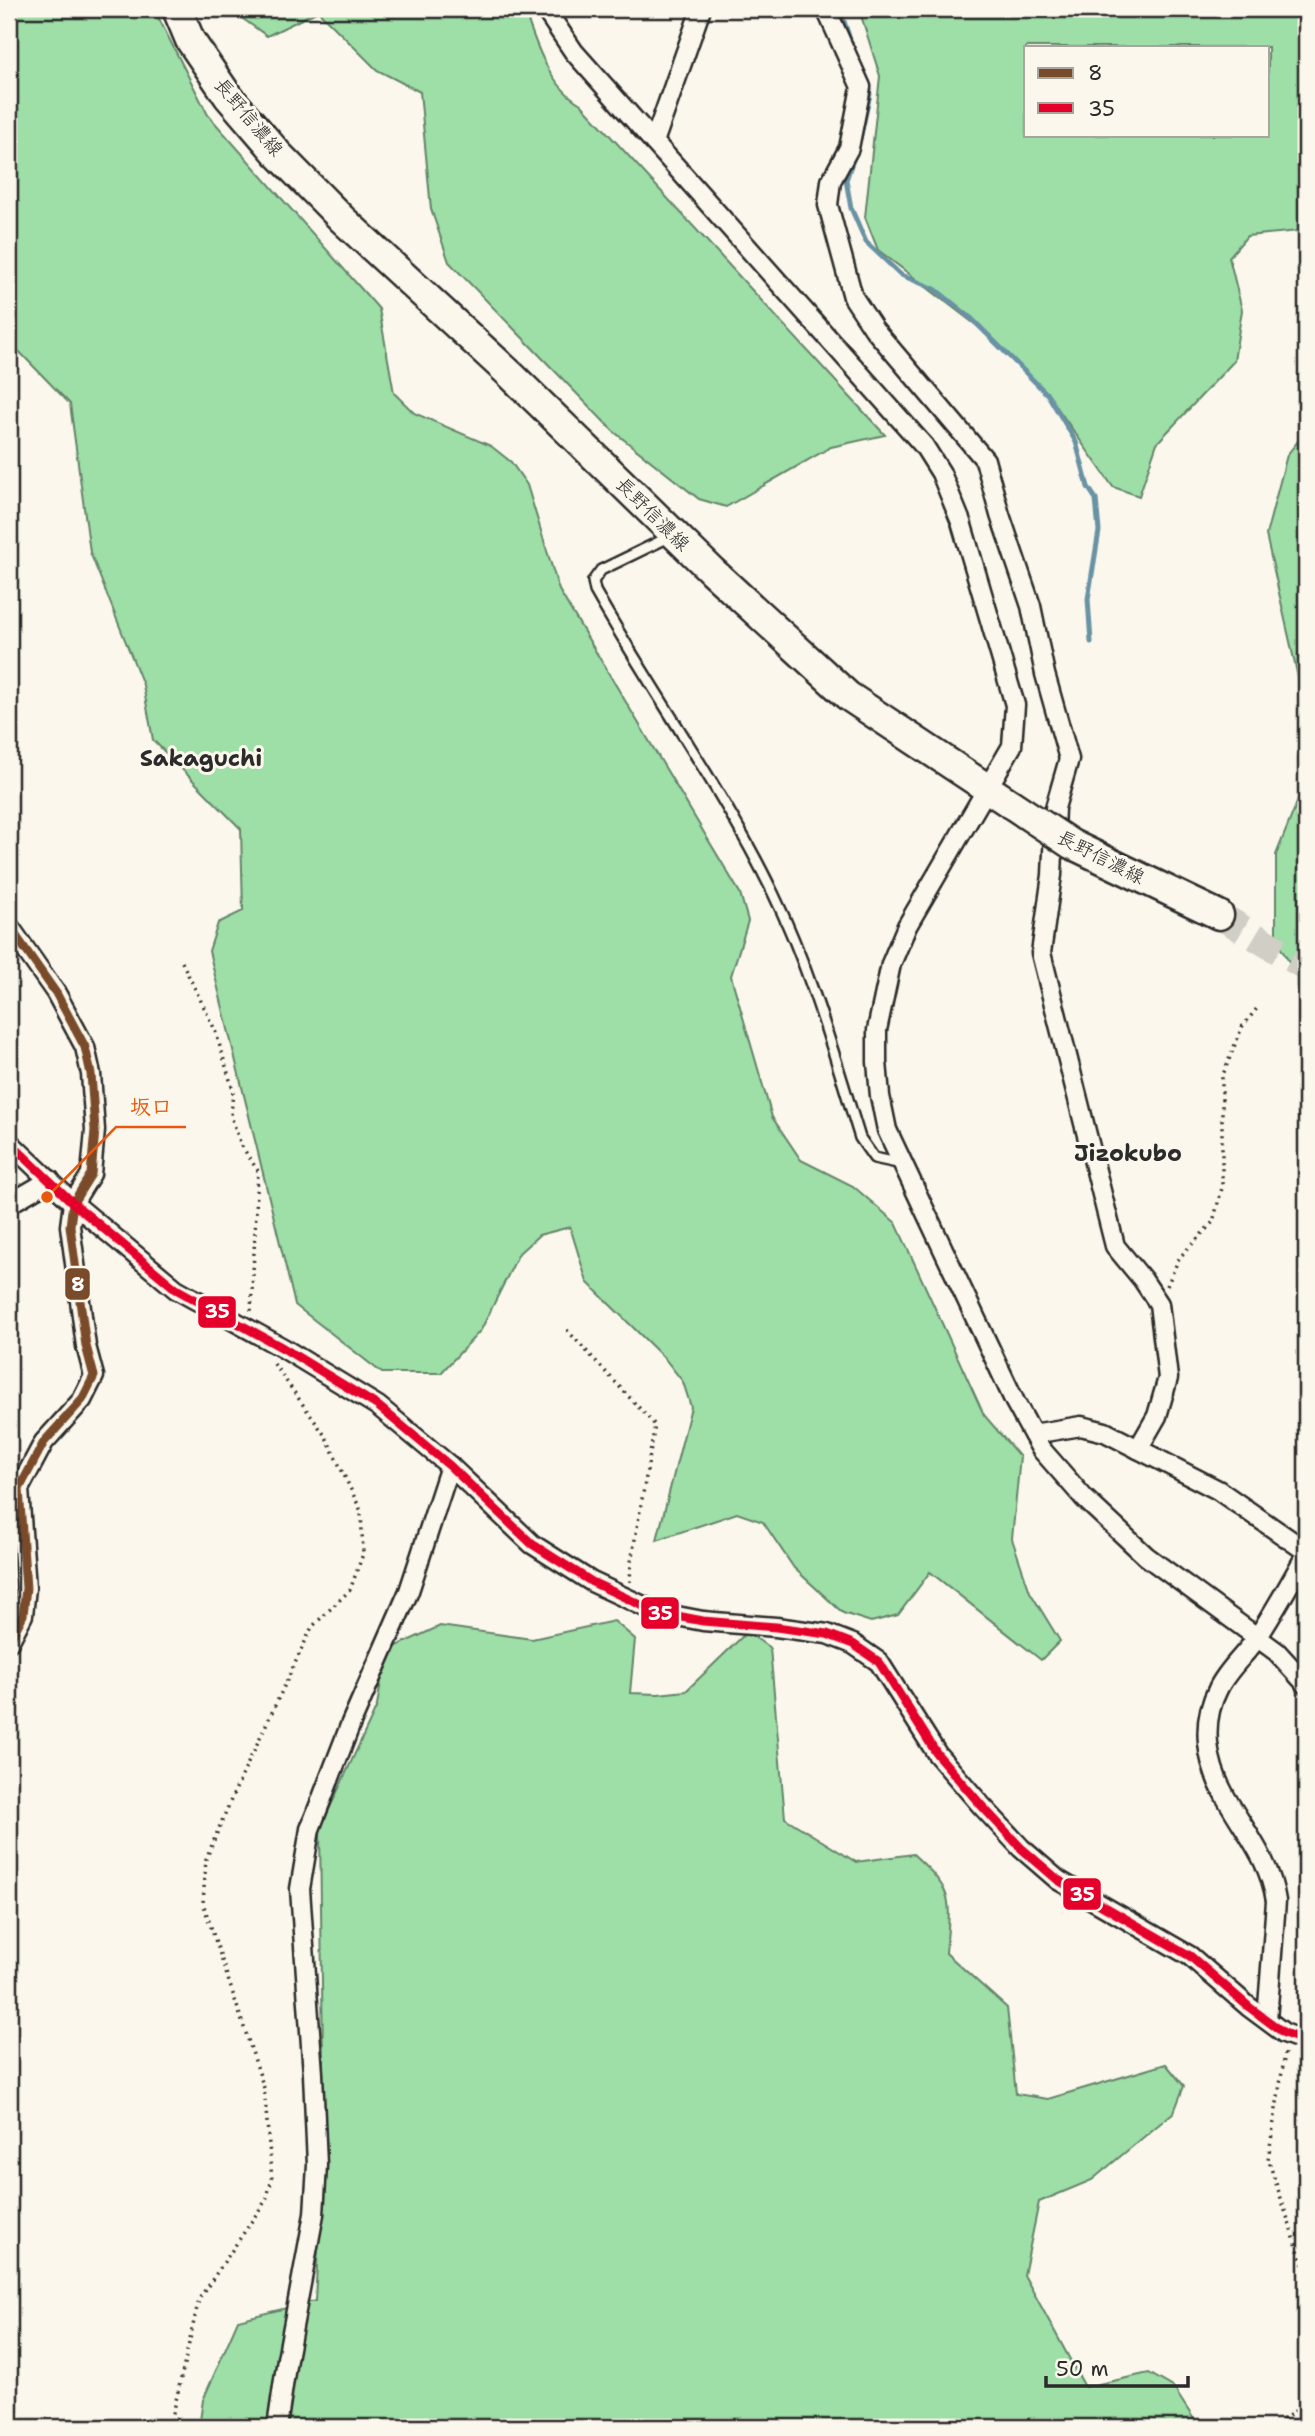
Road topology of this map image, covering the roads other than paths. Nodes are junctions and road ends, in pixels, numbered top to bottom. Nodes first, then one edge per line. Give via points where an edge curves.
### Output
1 (177, 9) edge
2 (545, 9) edge
3 (701, 9) edge
4 (827, 9) edge
5 (654, 142) junction
6 (675, 535) junction
7 (986, 788) junction
8 (1219, 915) tunnel mouth
9 (9, 926) edge
10 (9, 1142) edge
11 (904, 1164) junction
12 (50, 1180) junction
13 (73, 1203) junction
14 (9, 1204) edge
15 (1033, 1434) junction
16 (1138, 1449) junction
17 (450, 1465) junction
18 (1306, 1553) edge
19 (1257, 1637) junction
20 (9, 1642) edge
21 (1306, 1684) edge
22 (1267, 2020) junction
23 (1306, 2041) edge
24 (277, 2427) edge

1 - 6 main road, 長野信濃線 via 190,40 228,96 277,153
2 - 5 street via 575,52
3 - 5 street
4 - 16 street via 861,87 849,148 831,181 828,205 853,298 985,460 1031,606 1069,759 1055,808 1041,953 1115,1246 1159,1304 1168,1378 1157,1416
5 - 7 street via 924,446 941,473 961,522 1015,705 1012,746
6 - 7 main road, 長野信濃線 via 848,696
6 - 11 lane via 601,570 593,581 595,591 773,892 806,969 860,1138 874,1158
7 - 8 main road, 長野信濃線, bridge via 1071,844
7 - 11 street via 907,926 882,1000 877,1030 880,1096 887,1130
9 - 13 street via 57,993 85,1047 95,1130 91,1174
10 - 12 street
11 - 15 street
12 - 13 street
12 - 14 street
13 - 17 street via 176,1289 378,1406
13 - 20 street via 70,1226 94,1376 82,1400 44,1441 19,1489 26,1588 23,1615
15 - 16 street via 1081,1426
15 - 19 street via 1084,1498 1146,1556
16 - 18 street via 1218,1490
17 - 22 street via 532,1544 592,1582 656,1612 827,1634 853,1644 879,1662 937,1754 1021,1848 1058,1880 1190,1956
17 - 24 street via 409,1591 310,1829 300,1889 313,2074 315,2202
18 - 19 street
19 - 21 street
19 - 22 street via 1218,1688 1207,1719 1212,1768 1273,1883 1276,1901
22 - 23 street

